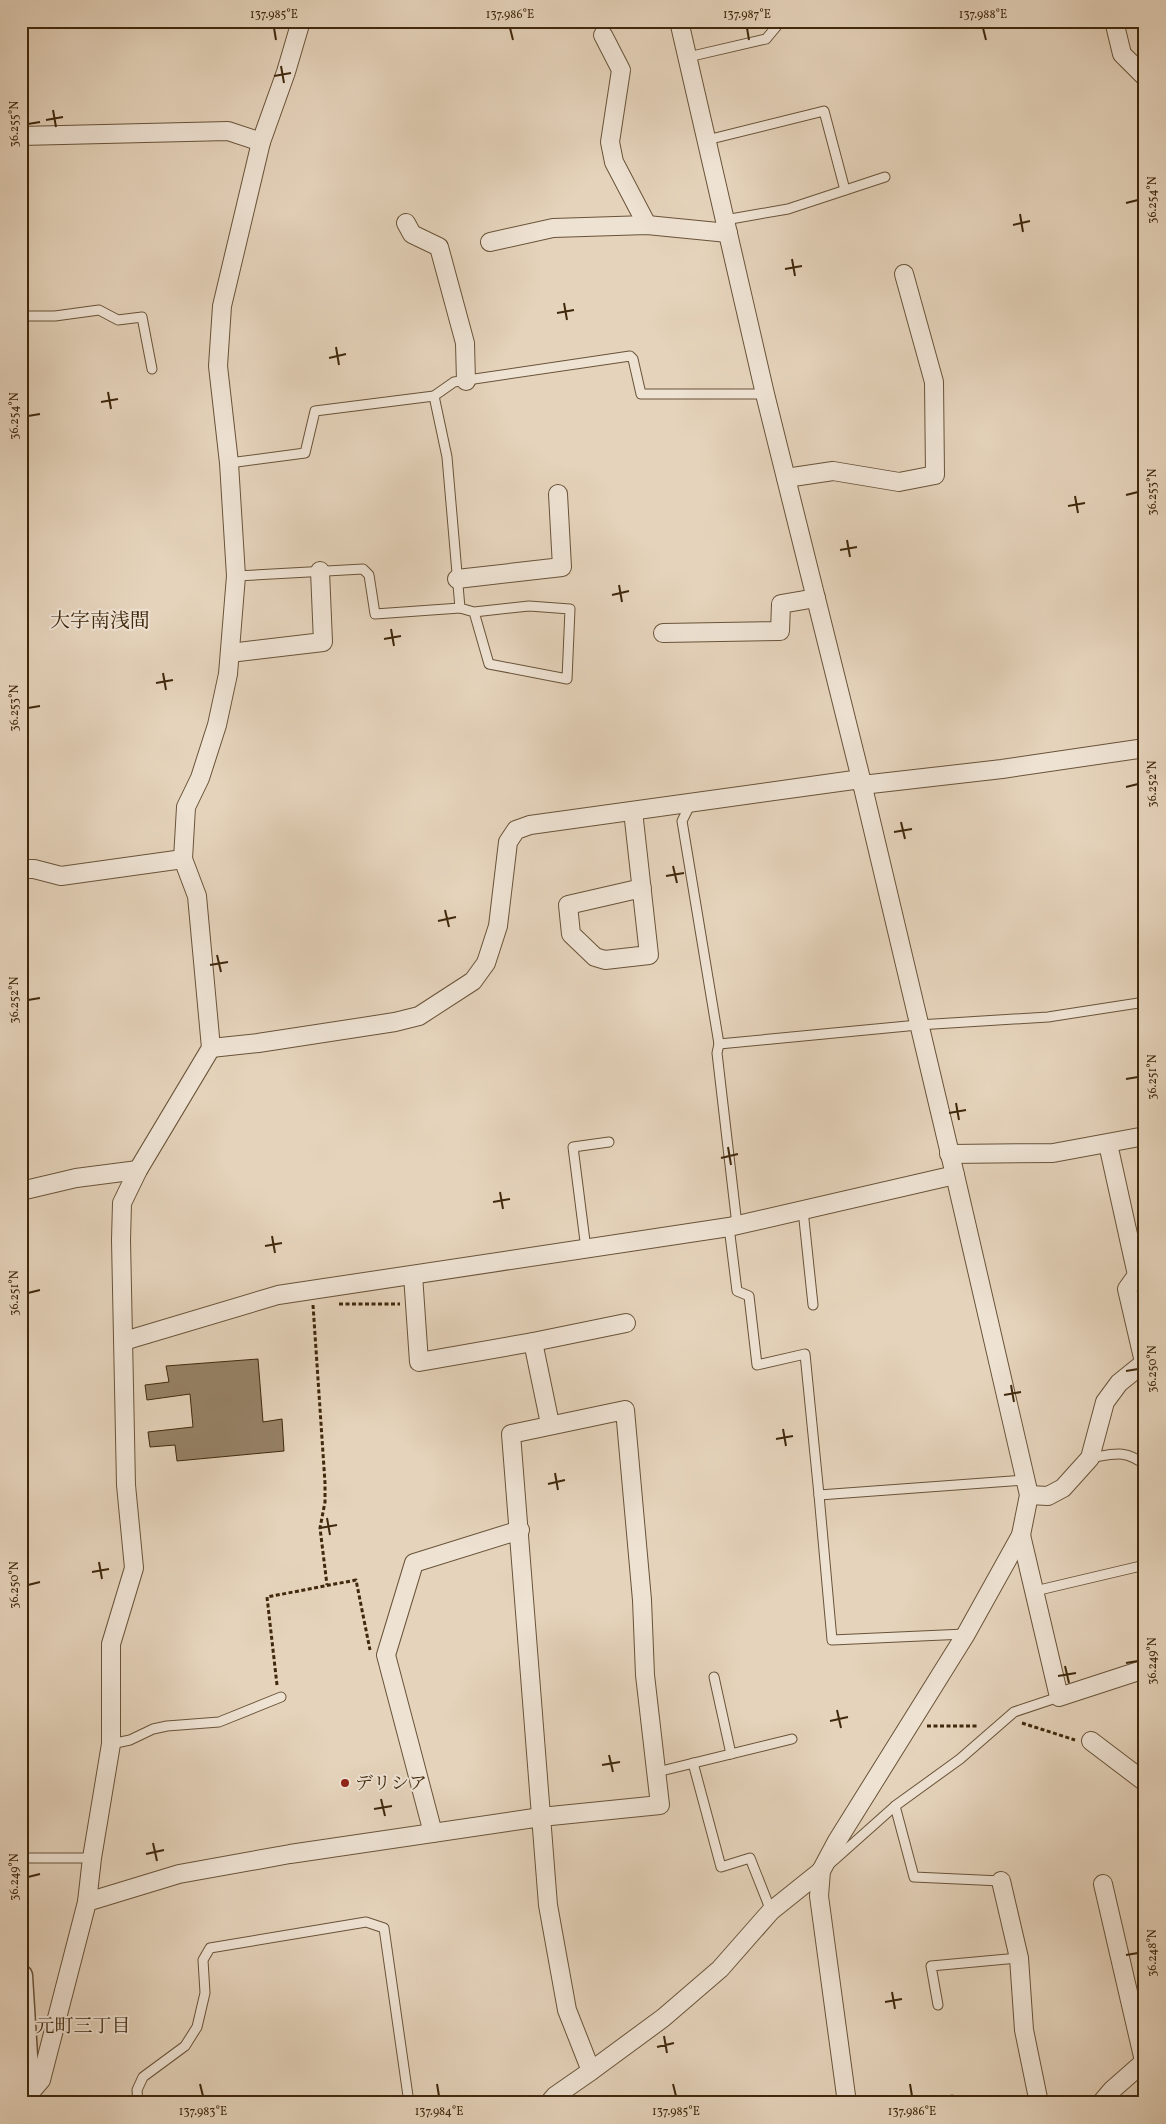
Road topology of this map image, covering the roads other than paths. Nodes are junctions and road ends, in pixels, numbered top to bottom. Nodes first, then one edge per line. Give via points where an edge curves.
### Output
1 (300, 21) edge
2 (679, 21) edge
3 (781, 21) edge
4 (1114, 21) edge
5 (603, 35) dead end
6 (688, 57) junction
7 (1145, 77) edge
8 (21, 136) edge
9 (707, 140) junction
10 (261, 142) junction
11 (885, 177) dead end
12 (845, 190) junction
13 (406, 223) dead end
14 (647, 225) junction
15 (726, 226) junction
16 (490, 242) dead end
17 (904, 274) dead end
18 (21, 316) edge
19 (152, 369) dead end
20 (466, 380) junction
21 (765, 394) junction
22 (434, 396) junction
23 (229, 463) junction
24 (786, 478) junction
25 (558, 494) dead end
26 (320, 571) junction
27 (236, 576) junction
28 (457, 579) junction
29 (816, 598) junction
30 (460, 608) junction
31 (474, 612) junction
32 (662, 633) dead end
33 (230, 653) junction
34 (1145, 748) edge
35 (861, 782) junction
36 (691, 801) junction
37 (633, 811) junction
38 (183, 859) junction
39 (21, 869) edge
40 (642, 888) junction
41 (1145, 1002) edge
42 (918, 1025) junction
43 (719, 1044) junction
44 (211, 1048) junction
45 (1145, 1136) edge
46 (609, 1142) dead end
47 (1108, 1144) junction
48 (949, 1154) junction
49 (138, 1170) junction
50 (955, 1175) junction
51 (21, 1191) edge
52 (804, 1210) junction
53 (733, 1226) junction
54 (586, 1248) junction
55 (413, 1275) junction
56 (813, 1305) dead end
57 (626, 1324) dead end
58 (124, 1341) junction
59 (533, 1342) junction
60 (1144, 1362) edge
61 (550, 1424) junction
62 (1090, 1458) junction
63 (1145, 1466) edge
64 (1028, 1488) junction
65 (819, 1494) junction
66 (520, 1530) junction
67 (1022, 1535) junction
68 (1145, 1565) edge
69 (1035, 1591) junction
70 (966, 1634) junction
71 (1145, 1669) edge
72 (714, 1677) dead end
73 (1059, 1697) junction
74 (280, 1698) road end
75 (792, 1739) dead end
76 (1091, 1741) dead end
77 (111, 1744) junction
78 (731, 1754) junction
79 (693, 1763) junction
80 (657, 1772) junction
81 (1145, 1782) edge
82 (895, 1806) junction
83 (540, 1817) junction
84 (433, 1833) junction
85 (21, 1858) edge
86 (92, 1858) junction
87 (821, 1872) junction
88 (1001, 1881) joint
89 (1103, 1884) dead end
90 (87, 1902) junction
91 (771, 1911) junction
92 (1020, 1958) junction
93 (21, 1976) edge
94 (938, 2005) dead end
95 (1145, 2061) edge
96 (591, 2071) junction
97 (29, 2099) edge
98 (138, 2103) edge
99 (409, 2103) edge
100 (549, 2103) edge
101 (847, 2103) edge
102 (1039, 2103) edge
103 (1101, 2103) edge

1 - 10 street
2 - 6 street
3 - 6 lane via 766,39
4 - 7 street via 1122,54
5 - 14 street via 621,70 610,142 614,162
6 - 9 street
8 - 10 street via 228,131
9 - 12 lane via 824,111
9 - 15 street
10 - 23 street via 222,306 218,366
11 - 12 lane
12 - 15 lane
13 - 20 street via 412,234 439,247 465,343
14 - 15 street
14 - 16 street via 553,228
15 - 21 street
17 - 24 street via 934,382 935,475 899,482 833,471
18 - 19 lane via 55,316 99,310 118,320 142,318
20 - 21 lane via 630,356 641,394
20 - 22 lane via 454,382
21 - 24 street
22 - 23 lane via 315,411 305,453
22 - 28 lane via 447,457
23 - 27 street
24 - 29 street
25 - 28 street via 562,567
26 - 27 lane
26 - 30 lane via 363,569 369,575 375,614
26 - 33 street via 323,642
27 - 33 street
28 - 30 lane
29 - 32 street via 781,604 780,631
29 - 35 street
30 - 31 lane
31 - 31 lane via 489,664 567,678 570,609 529,606
33 - 38 street via 217,725 200,778 186,807
34 - 35 street via 1002,769
35 - 36 street
35 - 42 street
36 - 37 street
36 - 43 lane via 682,821
37 - 40 street
37 - 44 street via 530,825 516,830 508,842 498,926 486,963 473,981 419,1016 268,1042
38 - 39 street via 62,876
38 - 44 street via 197,896
40 - 40 street via 650,956 605,960 594,956 571,934 568,905
41 - 42 lane via 1048,1017
42 - 43 lane
42 - 48 street
43 - 53 lane via 717,1053
44 - 49 street
45 - 47 street
46 - 54 lane via 573,1147
47 - 48 street via 1053,1152
47 - 60 street via 1137,1275 1127,1289
48 - 50 street
49 - 51 street via 76,1178
49 - 58 street via 122,1203
50 - 52 street
50 - 64 street
52 - 53 street
52 - 56 lane
53 - 54 street
53 - 65 lane via 737,1290 749,1296 757,1365 805,1354
54 - 55 street
55 - 58 street via 278,1295
55 - 59 street via 420,1362
57 - 59 street
58 - 77 street via 126,1485 134,1568 111,1644
59 - 61 street
60 - 62 street via 1119,1383 1105,1402
61 - 66 street via 511,1434
61 - 80 street via 625,1410 642,1600 645,1675
62 - 63 lane via 1120,1453 1134,1457
62 - 64 street via 1063,1488 1048,1496
64 - 65 lane
64 - 67 street
65 - 70 lane via 832,1640
66 - 83 street
66 - 84 street via 414,1563 386,1655
67 - 69 street
67 - 70 street
68 - 69 lane
69 - 73 street
70 - 87 street
71 - 73 street
72 - 78 lane
73 - 82 lane via 1014,1712 960,1759
74 - 77 lane via 219,1722 167,1726
75 - 78 lane
76 - 81 street
77 - 86 street
78 - 79 lane
79 - 80 lane
79 - 91 lane via 721,1867 750,1858
80 - 83 street via 660,1805
82 - 87 lane
82 - 88 lane via 914,1877
83 - 84 street
83 - 96 street via 548,1905 567,2010
84 - 90 street via 179,1874
85 - 86 lane
86 - 90 street
87 - 91 street
87 - 101 street via 819,1896
88 - 92 street
89 - 95 street
90 - 97 street via 41,2080
91 - 96 street via 720,1968 663,2018
92 - 94 lane via 931,1966
92 - 102 street via 1024,2030
93 - 97 street
95 - 103 street
96 - 100 street via 554,2096
98 - 99 lane via 137,2090 143,2077 184,2046 197,2027 206,1993 203,1960 210,1948 366,1922 384,1928

